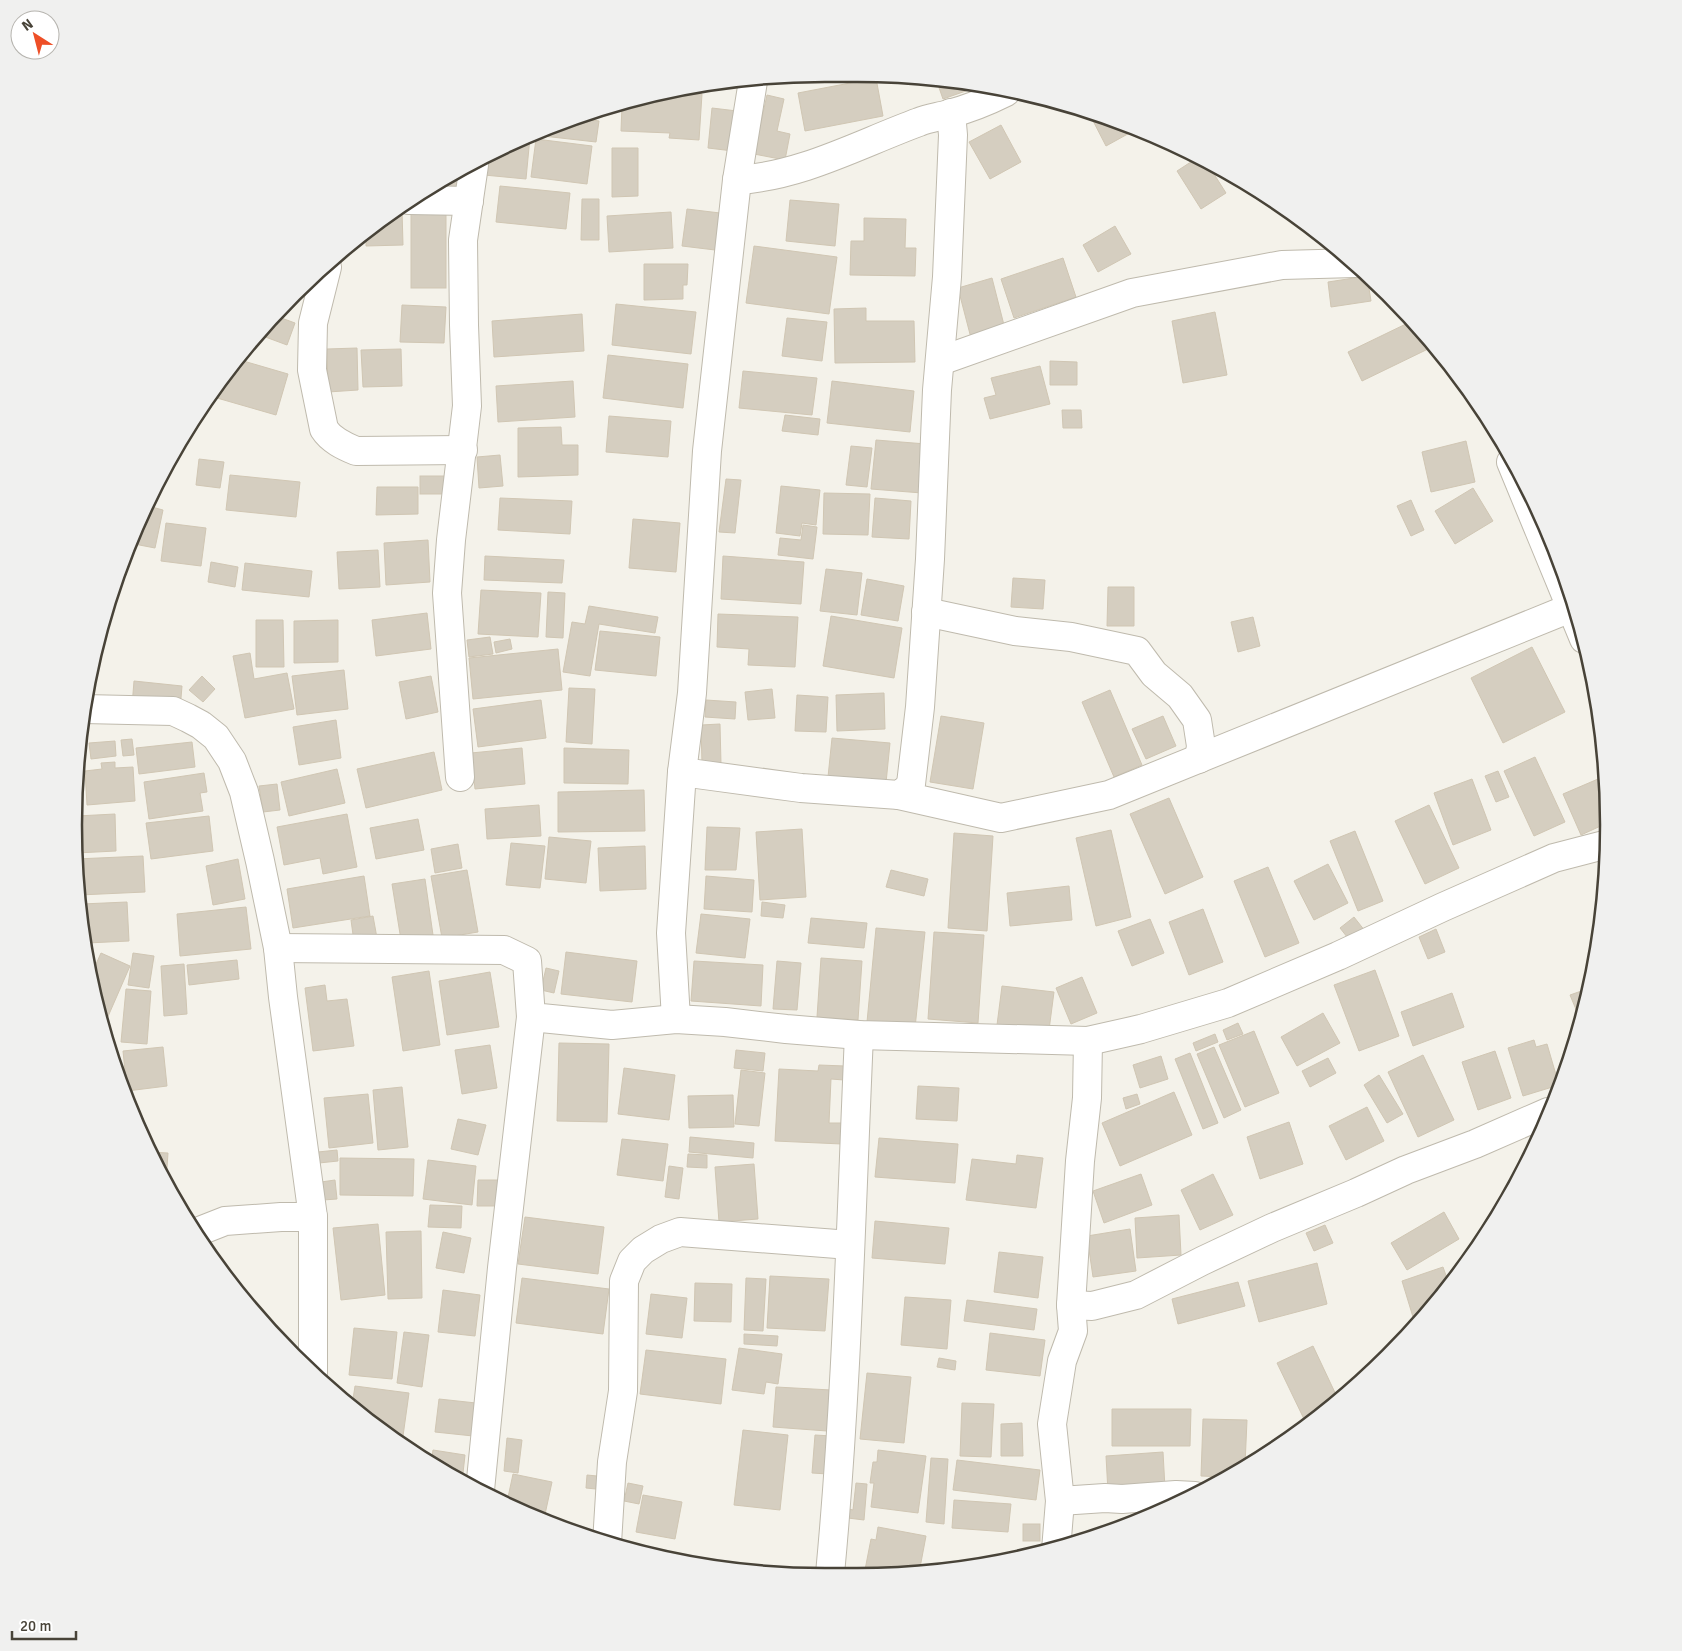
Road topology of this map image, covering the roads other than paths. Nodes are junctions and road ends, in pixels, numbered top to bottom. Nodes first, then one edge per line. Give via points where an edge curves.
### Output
1 (752, 87) edge
2 (997, 96) edge
3 (951, 113) junction
4 (473, 172) edge
5 (738, 180) junction
6 (425, 200) edge
7 (469, 201) junction
8 (1342, 263) edge
9 (324, 278) edge
10 (940, 361) junction
11 (463, 450) junction
12 (1567, 610) edge
13 (926, 612) junction
14 (92, 709) edge
15 (1199, 759) junction
16 (682, 772) junction
17 (460, 777) dead end
18 (899, 795) junction
19 (1599, 846) edge
20 (278, 948) junction
21 (531, 1017) junction
22 (676, 1019) junction
23 (859, 1035) junction
24 (1088, 1041) junction
25 (1539, 1120) edge
26 (313, 1217) junction
27 (203, 1230) edge
28 (850, 1245) junction
29 (1071, 1305) junction
30 (313, 1363) edge
31 (481, 1483) edge
32 (1178, 1495) edge
33 (1060, 1501) junction
34 (607, 1535) edge
35 (1057, 1541) edge
36 (831, 1568) edge

1 - 5 street
2 - 3 street
3 - 5 street via 921,121 811,165 763,178
3 - 10 street via 953,135 947,277
4 - 7 street
5 - 16 street via 707,451 692,693
6 - 7 street
7 - 11 street via 463,240 467,406
8 - 10 street via 1282,265 1132,294
9 - 11 street via 313,324 312,370 320,415 328,435 356,452
10 - 13 street
11 - 17 street via 447,593
12 - 15 street
13 - 15 street via 1015,631 1071,637 1137,651 1154,674 1180,696 1197,720 1201,746
13 - 18 street via 912,784
14 - 20 street via 173,711 201,725 216,737 232,761 244,792
15 - 18 street via 1109,795 1001,818
16 - 18 street via 801,788
16 - 22 street via 671,933
19 - 24 street via 1554,858 1228,1002 1141,1029
20 - 21 street via 504,950 527,960
20 - 26 street
21 - 22 street via 612,1025
21 - 31 street
22 - 23 street
23 - 24 street
23 - 28 street
24 - 29 street via 1087,1098
25 - 29 street via 1406,1170 1272,1228 1136,1295 1092,1306
26 - 27 street via 225,1221
26 - 30 street
28 - 34 street via 680,1232 661,1239 632,1262 624,1281 623,1391 612,1462
28 - 36 street
29 - 33 street via 1073,1332 1062,1361 1052,1424
32 - 33 street
33 - 35 street

